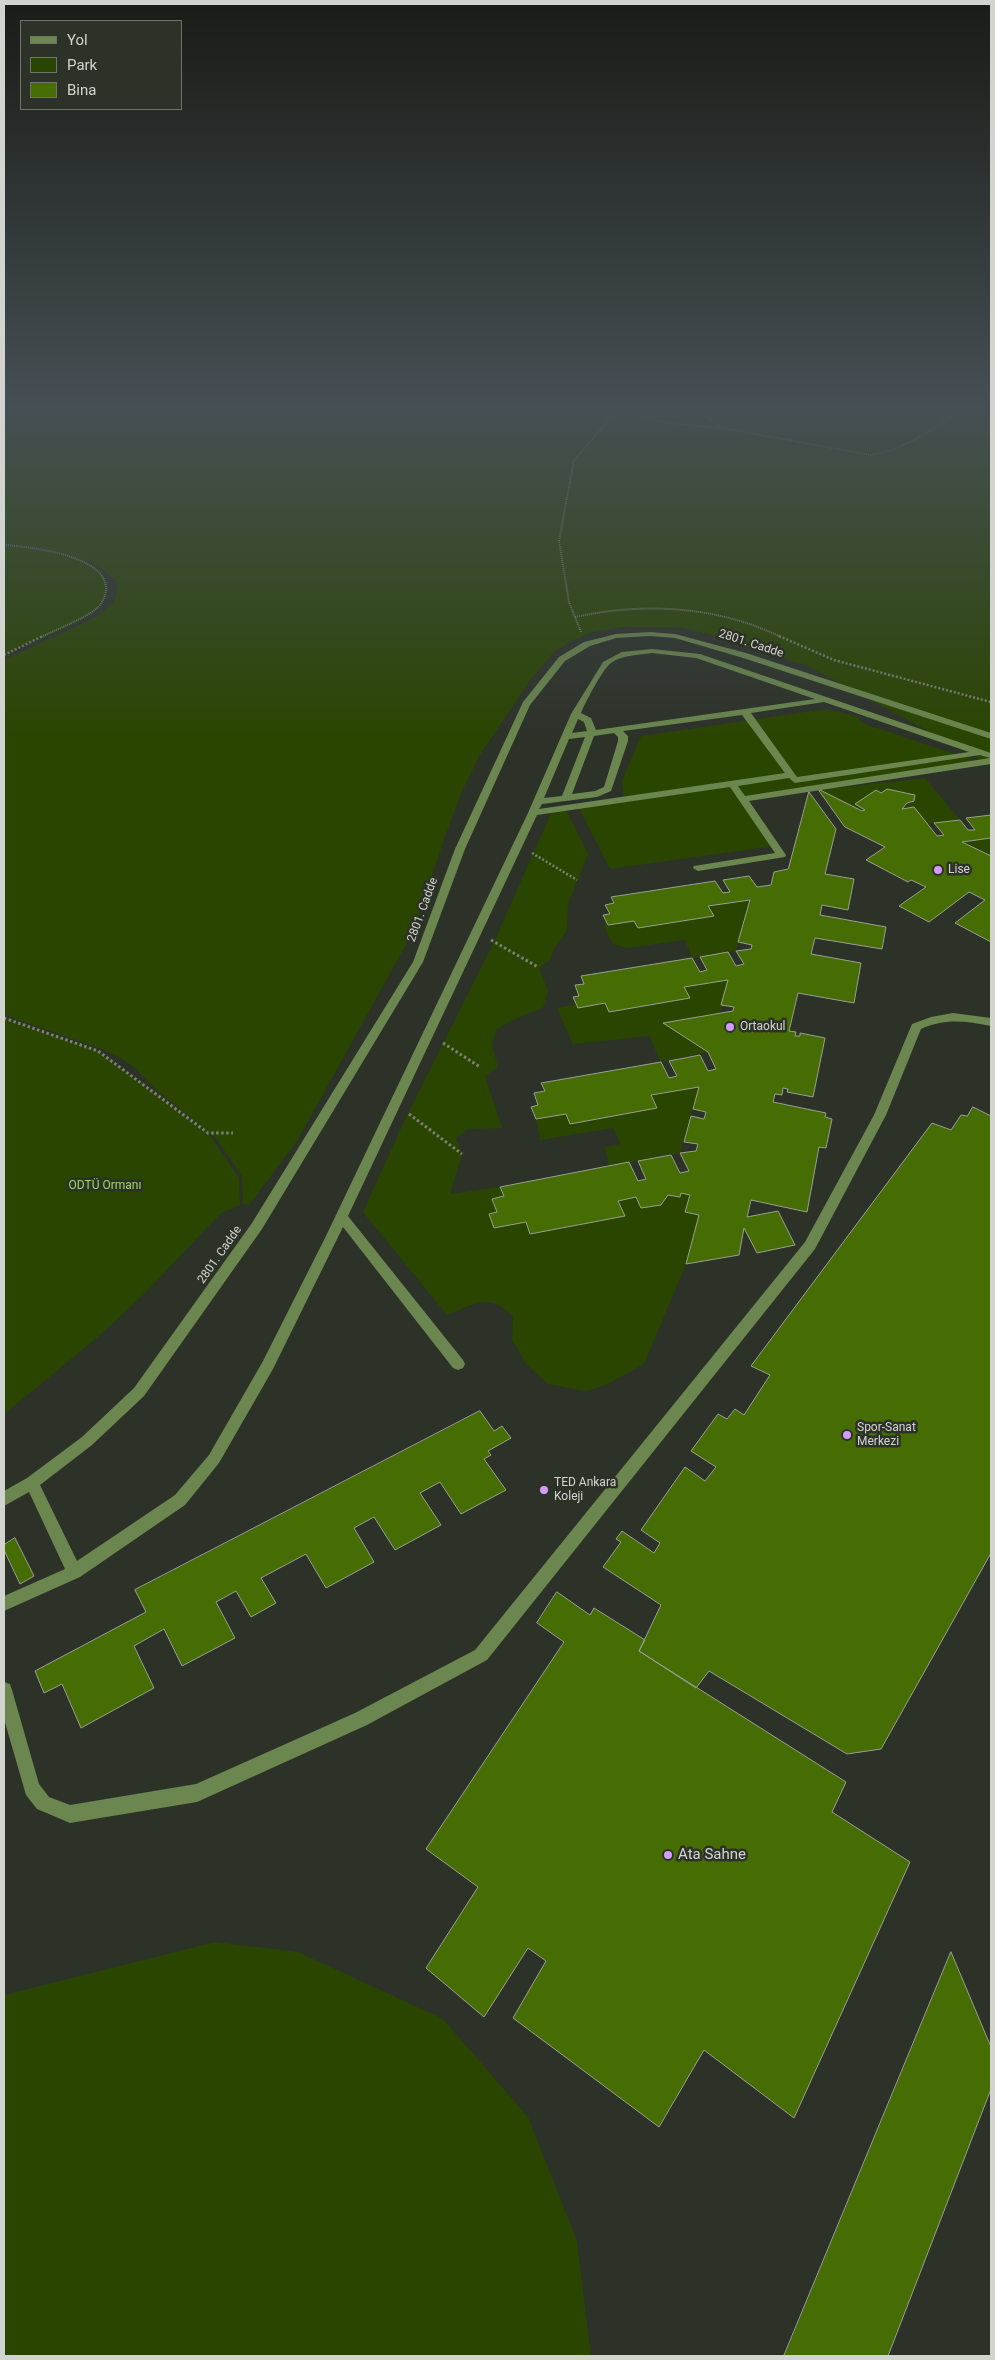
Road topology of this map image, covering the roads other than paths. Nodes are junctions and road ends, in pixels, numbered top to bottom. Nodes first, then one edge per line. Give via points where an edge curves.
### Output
1 (825, 700) junction
2 (745, 712) junction
3 (575, 714) junction
4 (616, 730) junction
5 (591, 733) junction
6 (991, 736) edge
7 (565, 737) junction
8 (981, 753) junction
9 (991, 756) edge
10 (991, 761) edge
11 (792, 777) junction
12 (732, 783) junction
13 (802, 790) junction
14 (566, 798) junction
15 (743, 799) junction
16 (535, 807) junction
17 (698, 868) dead end
18 (991, 1022) edge
19 (341, 1216) junction
20 (458, 1364) dead end
21 (32, 1483) junction
22 (4, 1499) edge
23 (74, 1572) junction
24 (4, 1604) edge
25 (4, 1690) edge

1 - 2 street
1 - 3 street via 696,656 652,651 625,654 607,662
1 - 8 street
2 - 4 street
2 - 11 street
3 - 5 street via 588,720
3 - 7 street
4 - 5 street
4 - 14 street via 623,741 608,789 597,794
5 - 7 street
5 - 14 street
6 - 21 street, 2801. Cadde via 744,655 675,636 624,635 587,644 562,659 526,704 460,849 418,962 257,1226 139,1392 87,1441
7 - 16 street
8 - 9 street
8 - 11 street
10 - 13 street
11 - 12 street
11 - 13 street
12 - 15 street
12 - 16 street
13 - 15 street
14 - 16 street
15 - 17 street via 780,855
16 - 19 street
18 - 25 street via 961,1015 932,1019 916,1027 880,1115 810,1245 481,1654 360,1719 196,1793 70,1814 43,1803 32,1789
19 - 20 street
19 - 23 street via 268,1365 214,1459 180,1500
21 - 22 street, 2801. Cadde
21 - 23 street
23 - 24 street

